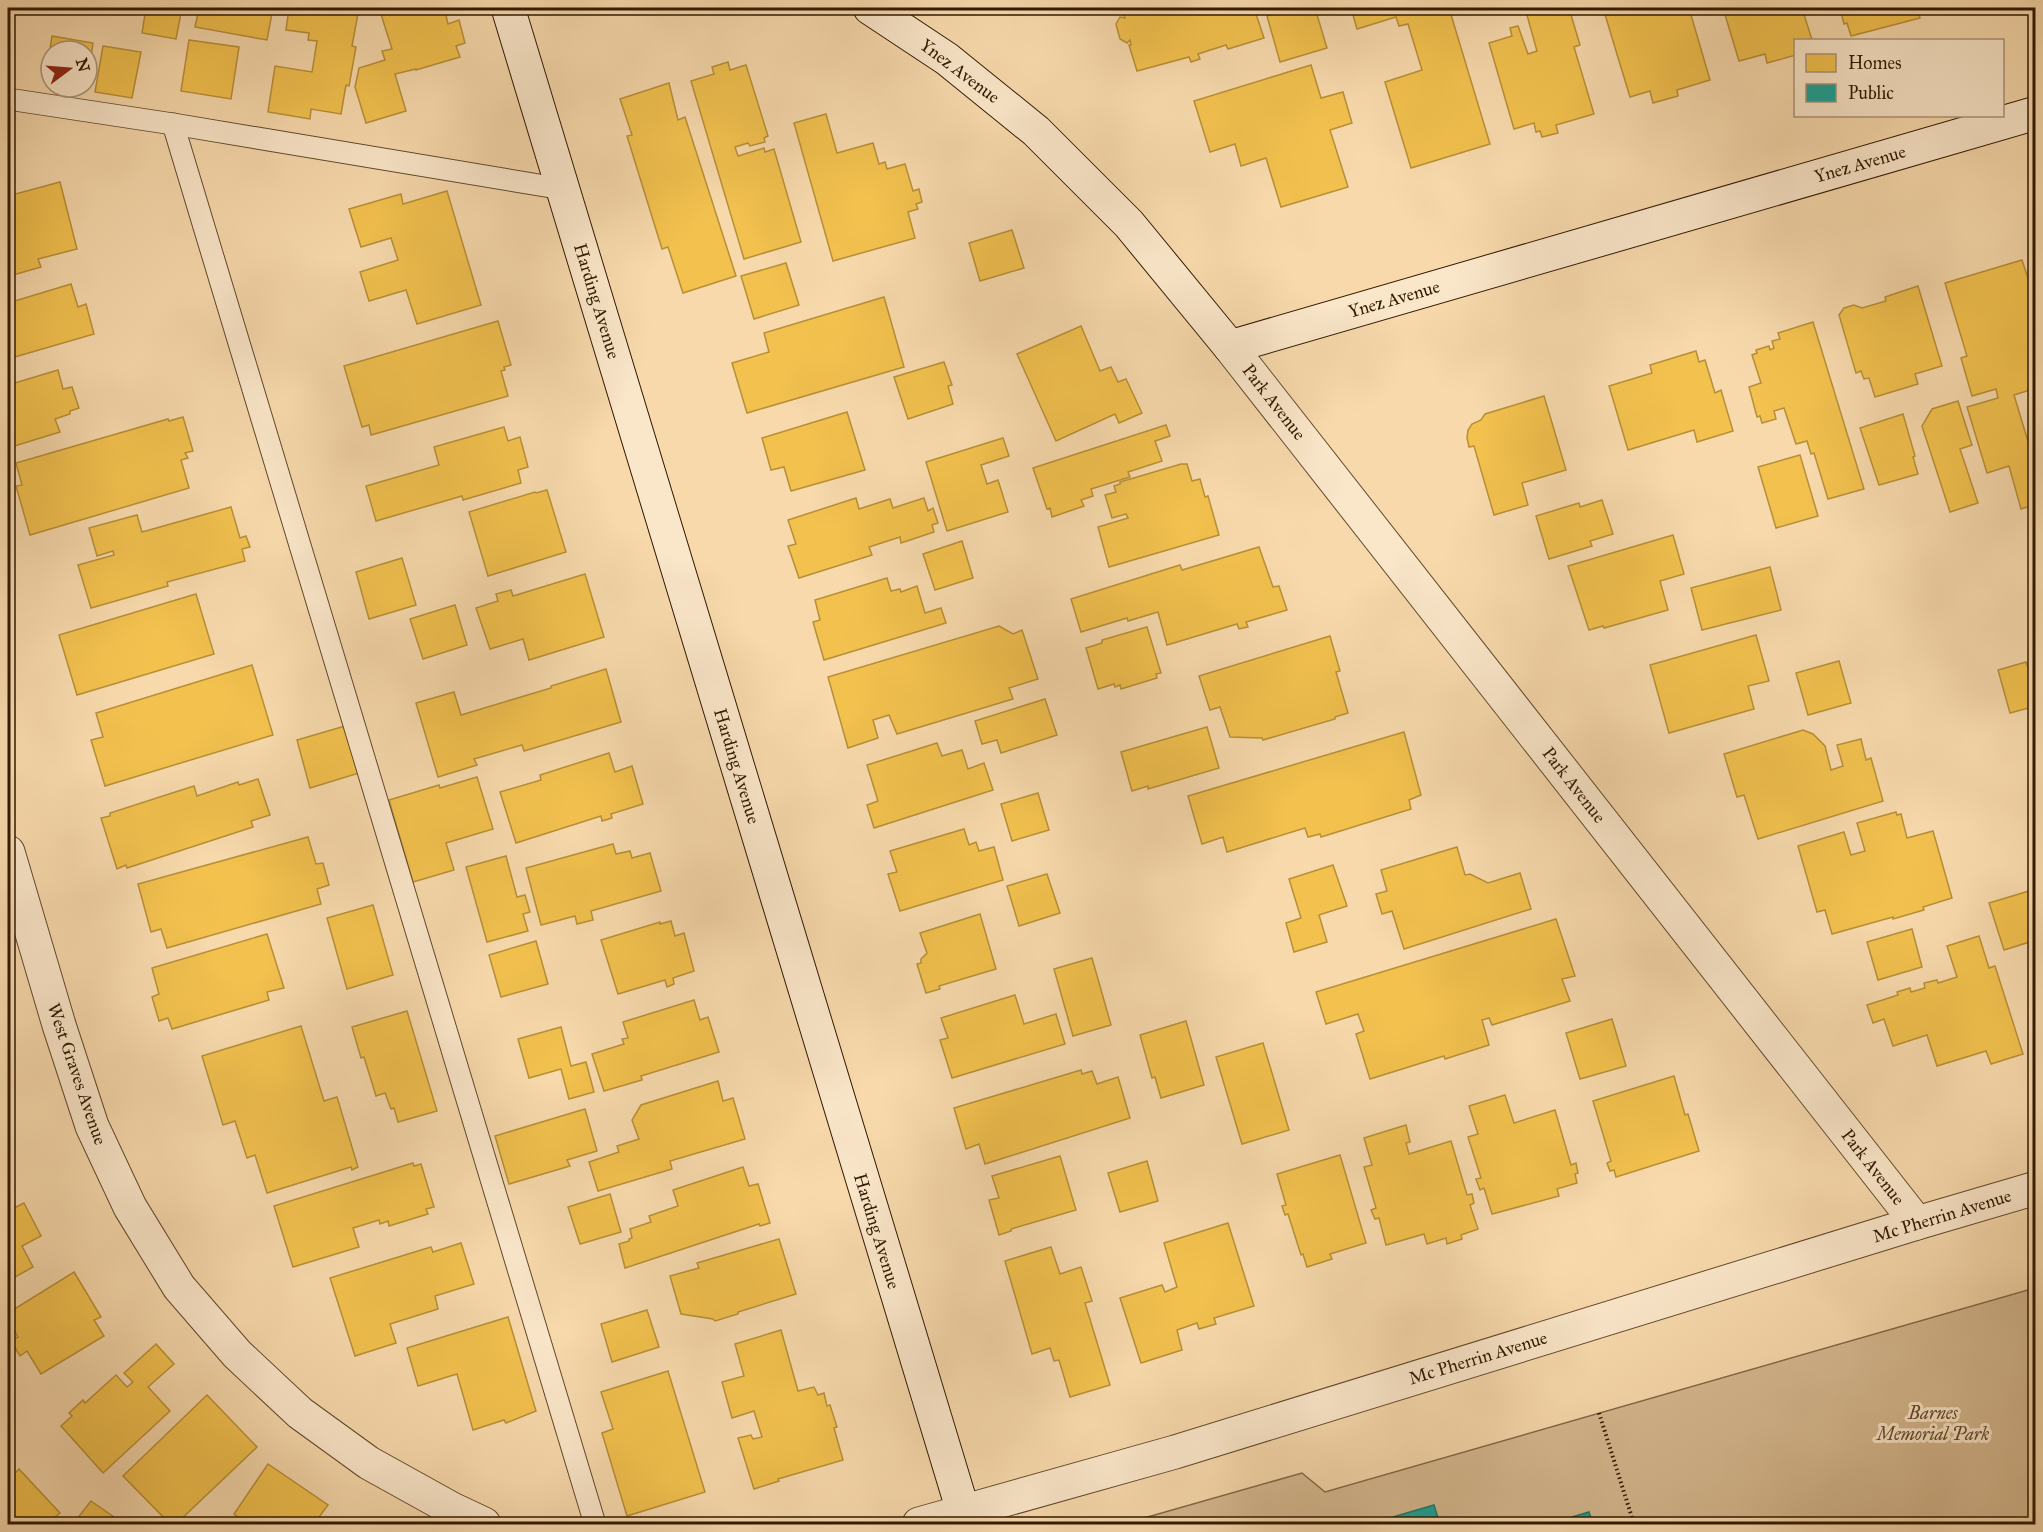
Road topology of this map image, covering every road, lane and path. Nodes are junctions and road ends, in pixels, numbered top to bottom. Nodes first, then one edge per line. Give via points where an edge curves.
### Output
1 (508, 8) edge
2 (870, 8) edge
3 (8, 99) edge
4 (2036, 113) edge
5 (173, 124) junction
6 (563, 189) junction
7 (1230, 347) junction
8 (8, 852) edge
9 (2036, 1188) edge
10 (1917, 1223) junction
11 (1599, 1413) dead end
12 (965, 1518) edge
13 (484, 1524) edge
14 (595, 1524) edge
15 (919, 1524) edge
16 (1634, 1524) edge

1 - 6 street, Harding Avenue
2 - 7 street, Ynez Avenue via 947,59 1036,131 1129,224
3 - 5 lane
4 - 7 street, Ynez Avenue
5 - 6 lane
5 - 14 lane
6 - 12 street, Harding Avenue
7 - 10 street, Park Avenue
8 - 13 street, West Graves Avenue via 92,1126 130,1207 179,1287 237,1354 300,1413 369,1463
9 - 10 street, Mc Pherrin Avenue
10 - 12 street, Mc Pherrin Avenue
11 - 16 path
12 - 15 street, Mc Pherrin Avenue

